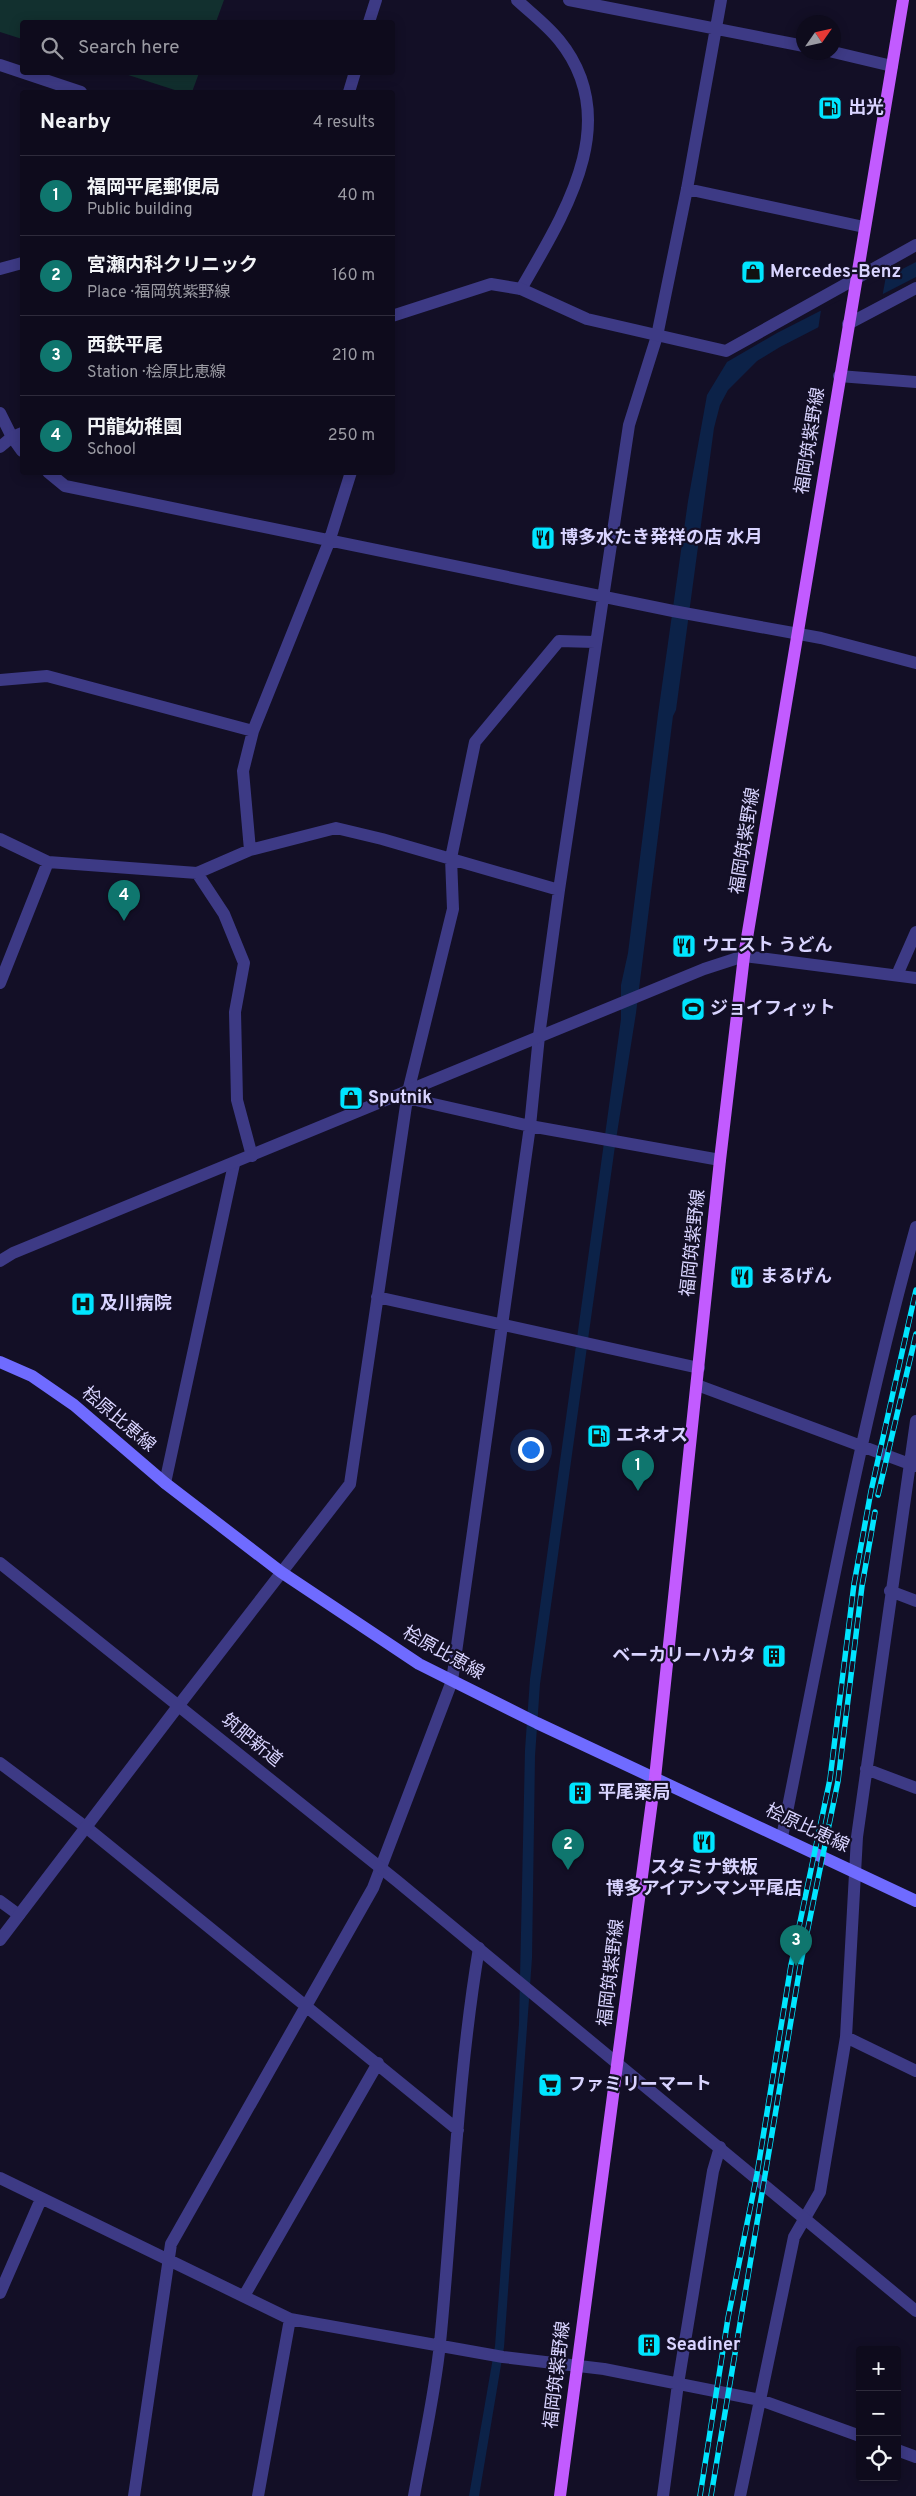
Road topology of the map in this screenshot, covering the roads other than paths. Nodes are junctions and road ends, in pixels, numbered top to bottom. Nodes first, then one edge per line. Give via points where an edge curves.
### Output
1 (376, 0) edge
2 (517, 0) edge
3 (569, 0) edge
4 (720, 0) edge
5 (903, 0) edge
6 (371, 20) edge
7 (715, 29) junction
8 (796, 44) edge
9 (841, 54) edge
10 (0, 65) edge
11 (892, 66) junction
12 (20, 72) edge
13 (30, 75) edge
14 (353, 75) edge
15 (75, 90) edge
16 (350, 90) edge
17 (687, 189) junction
18 (864, 227) junction
19 (916, 245) edge
20 (20, 264) edge
21 (0, 270) edge
22 (856, 279) junction
23 (916, 288) edge
24 (521, 289) junction
25 (395, 315) edge
26 (849, 320) junction
27 (658, 336) junction
28 (839, 376) junction
29 (916, 382) edge
30 (0, 413) edge
31 (17, 435) edge
32 (0, 447) edge
33 (52, 475) edge
34 (350, 475) edge
35 (329, 542) junction
36 (602, 597) junction
37 (798, 634) junction
38 (596, 642) junction
39 (916, 663) edge
40 (0, 680) edge
41 (253, 731) junction
42 (0, 839) edge
43 (250, 850) junction
44 (451, 858) junction
45 (48, 862) junction
46 (197, 873) junction
47 (559, 890) junction
48 (916, 932) edge
49 (744, 956) junction
50 (897, 975) junction
51 (916, 978) edge
52 (0, 983) edge
53 (539, 1036) junction
54 (407, 1095) junction
55 (530, 1126) junction
56 (252, 1156) junction
57 (720, 1160) junction
58 (234, 1164) junction
59 (916, 1227) edge
60 (0, 1248) edge
61 (14, 1253) junction
62 (0, 1261) edge
63 (377, 1297) junction
64 (501, 1323) junction
65 (0, 1362) edge
66 (699, 1368) junction
67 (697, 1385) junction
68 (916, 1421) edge
69 (862, 1447) junction
70 (912, 1465) edge
71 (165, 1483) junction
72 (0, 1563) edge
73 (280, 1572) junction
74 (890, 1591) junction
75 (916, 1601) edge
76 (452, 1681) junction
77 (180, 1705) junction
78 (0, 1763) edge
79 (866, 1769) junction
80 (655, 1778) junction
81 (916, 1788) edge
82 (88, 1828) junction
83 (782, 1837) junction
84 (382, 1870) junction
85 (854, 1871) junction
86 (0, 1901) edge
87 (916, 1901) edge
88 (19, 1915) junction
89 (0, 1940) edge
90 (479, 1948) junction
91 (307, 2004) junction
92 (846, 2038) junction
93 (618, 2062) junction
94 (378, 2063) junction
95 (916, 2071) edge
96 (458, 2130) junction
97 (720, 2147) junction
98 (0, 2178) edge
99 (41, 2198) junction
100 (805, 2219) junction
101 (168, 2260) junction
102 (0, 2293) edge
103 (244, 2296) junction
104 (916, 2311) edge
105 (290, 2319) junction
106 (440, 2346) junction
107 (576, 2367) junction
108 (678, 2384) junction
109 (760, 2400) junction
110 (856, 2435) edge
111 (901, 2451) edge
112 (916, 2457) edge
113 (134, 2496) edge
114 (258, 2496) edge
115 (414, 2496) edge
116 (560, 2496) edge
117 (663, 2496) edge
118 (740, 2496) edge

1 - 6 street
2 - 24 street via 559,40 582,77 590,127 584,159 568,201
3 - 7 street
4 - 7 street
5 - 11 main road, 福岡筑紫野線
7 - 8 street
7 - 17 street
9 - 11 street
10 - 12 street
11 - 18 main road, 福岡筑紫野線
13 - 15 street
14 - 16 street
17 - 18 street
17 - 27 street
18 - 22 main road, 福岡筑紫野線
19 - 22 street
20 - 21 street
22 - 26 main road, 福岡筑紫野線
22 - 27 street via 726,350
23 - 26 street
24 - 25 street via 491,284
24 - 27 street via 587,319
26 - 28 main road, 福岡筑紫野線
27 - 36 street via 629,425
28 - 29 street
28 - 37 main road, 福岡筑紫野線
30 - 31 street
31 - 32 street
33 - 35 street via 65,486
34 - 35 street
35 - 36 street
35 - 41 street
36 - 37 street
36 - 38 street
37 - 39 street
37 - 49 main road, 福岡筑紫野線
38 - 44 street via 559,641 475,742
38 - 47 street
40 - 41 street via 47,676
41 - 43 street via 243,771
42 - 45 street
43 - 44 street via 336,828
43 - 46 street
44 - 47 street
44 - 54 street via 453,909
45 - 46 street
45 - 52 street
46 - 56 street via 224,914 244,963 235,1012 237,1100
47 - 53 street
48 - 50 street
49 - 50 street
49 - 53 street via 704,968
49 - 57 main road, 福岡筑紫野線
50 - 51 street
53 - 54 street
53 - 55 street
54 - 55 street
54 - 56 street
54 - 63 street
55 - 57 street
55 - 64 street
56 - 58 street
57 - 66 main road, 福岡筑紫野線
58 - 61 street
58 - 71 street
59 - 69 street
60 - 61 street
61 - 62 street
63 - 64 street
63 - 73 street via 350,1484
64 - 66 street
64 - 76 street
65 - 71 main road, 桧原比恵線 via 32,1376 74,1405
66 - 67 main road, 福岡筑紫野線
67 - 69 street
67 - 80 main road, 福岡筑紫野線
68 - 70 street
69 - 70 street
69 - 83 street
70 - 74 street
71 - 73 main road, 桧原比恵線
72 - 77 street, 筑肥新道
73 - 76 main road, 桧原比恵線 via 419,1664
73 - 77 street
74 - 75 street
74 - 79 street
76 - 80 main road, 桧原比恵線
76 - 84 street
77 - 82 street
77 - 84 street, 筑肥新道
78 - 82 street
79 - 81 street
79 - 85 street
80 - 83 main road, 桧原比恵線
80 - 93 main road, 福岡筑紫野線
82 - 88 street
82 - 91 street
83 - 85 main road, 桧原比恵線
84 - 90 street, 筑肥新道
84 - 91 street
85 - 87 main road, 桧原比恵線
85 - 92 street
86 - 88 street
88 - 89 street
90 - 93 street, 筑肥新道
90 - 96 street
91 - 94 street
91 - 101 street via 170,2244
92 - 95 street
92 - 100 street via 820,2192
93 - 97 street, 筑肥新道
93 - 107 main road, 福岡筑紫野線
94 - 96 street
94 - 103 street
96 - 106 street
97 - 100 street, 筑肥新道
97 - 108 street via 713,2171
98 - 99 street
99 - 101 street
99 - 102 street
100 - 104 street, 筑肥新道
100 - 109 street via 794,2237
101 - 103 street
101 - 113 street
103 - 105 street
105 - 106 street
105 - 114 street
106 - 107 street
106 - 115 street
107 - 108 street via 604,2369
107 - 116 main road, 福岡筑紫野線
108 - 109 street
108 - 117 street
109 - 110 street
109 - 118 street
111 - 112 street

